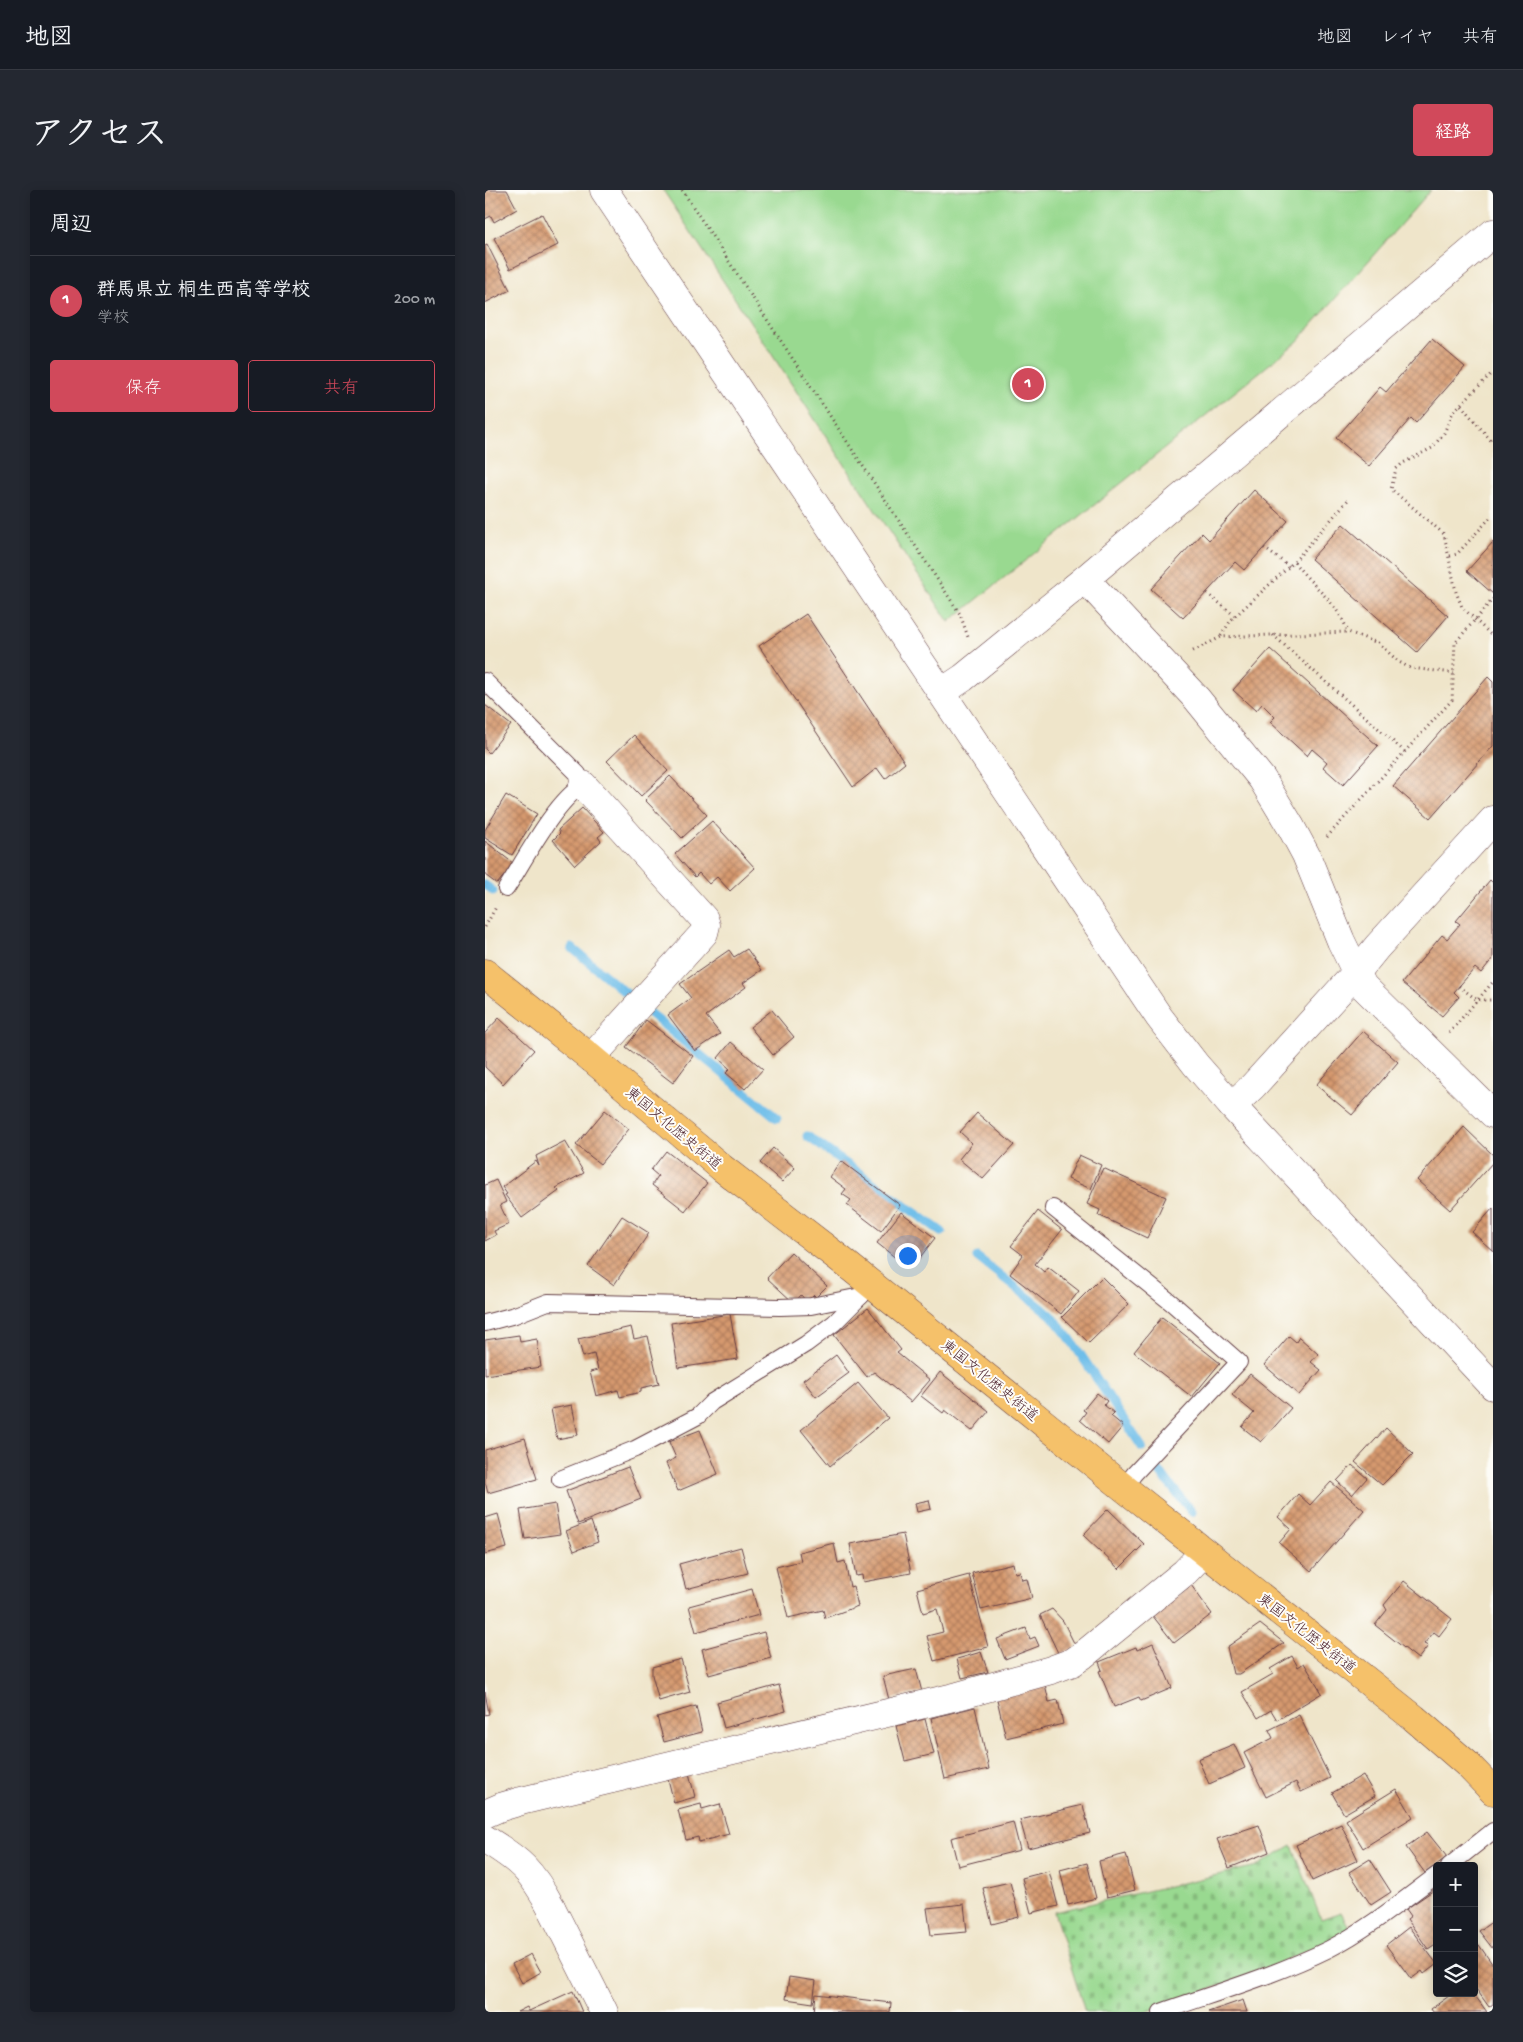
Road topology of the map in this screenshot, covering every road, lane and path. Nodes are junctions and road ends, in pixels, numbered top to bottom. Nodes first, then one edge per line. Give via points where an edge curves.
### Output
1 (604, 190) edge
2 (682, 190) edge
3 (1493, 233) edge
4 (1493, 372) edge
5 (1461, 405) junction
6 (1493, 442) edge
7 (1348, 500) dead end
8 (1493, 518) edge
9 (1264, 548) dead end
10 (1450, 556) junction
11 (1294, 562) junction
12 (1289, 566) junction
13 (1085, 579) junction
14 (1207, 593) dead end
15 (1493, 599) edge
16 (1235, 616) junction
17 (1475, 620) junction
18 (1348, 632) junction
19 (1490, 634) dead end
20 (1273, 635) junction
21 (1221, 637) junction
22 (969, 640) dead end
23 (1185, 655) dead end
24 (1453, 673) junction
25 (485, 681) edge
26 (941, 692) junction
27 (1405, 752) junction
28 (583, 785) junction
29 (1493, 820) edge
30 (1322, 843) dead end
31 (506, 889) dead end
32 (485, 973) edge
33 (1356, 973) junction
34 (1493, 982) edge
35 (1459, 986) dead end
36 (1477, 1000) junction
37 (1493, 1000) edge
38 (1448, 1034) dead end
39 (591, 1058) junction
40 (1232, 1106) junction
41 (1493, 1114) edge
42 (1053, 1208) dead end
43 (866, 1290) junction
44 (485, 1323) edge
45 (1493, 1384) edge
46 (561, 1479) dead end
47 (1124, 1488) junction
48 (1204, 1552) junction
49 (1493, 1791) edge
50 (485, 1814) edge
51 (1493, 1831) edge
52 (485, 1839) edge
53 (1454, 1862) edge
54 (1433, 1878) edge
55 (604, 2012) edge
56 (1161, 2012) edge

1 - 26 street
2 - 22 path via 960,614
3 - 13 street
4 - 5 path
5 - 6 path
5 - 10 path via 1453,412 1444,433 1432,448 1396,469 1391,489 1444,534
7 - 11 path
8 - 10 path via 1457,554
9 - 12 path
10 - 17 path via 1456,592 1462,607
11 - 12 path
11 - 18 path via 1344,619
12 - 16 path
13 - 26 street via 963,678
13 - 33 street via 1197,699 1262,779 1306,855
14 - 16 path
15 - 17 path
16 - 21 path
17 - 19 path
17 - 24 path via 1455,642
18 - 20 path
18 - 24 path via 1378,642 1410,668
20 - 21 path
20 - 27 path
21 - 23 path
24 - 27 path via 1452,700
25 - 28 lane via 578,774
26 - 40 street via 1159,1017
27 - 30 path
28 - 31 lane via 572,791 559,807
28 - 39 street via 706,926 704,933
29 - 33 street
32 - 39 highway, 東国文化歴史街道
33 - 40 street
33 - 41 street via 1373,998
34 - 36 path
35 - 36 path
36 - 37 path
36 - 38 path
39 - 43 highway, 東国文化歴史街道
40 - 45 street
42 - 47 lane via 1173,1304 1239,1362
43 - 44 lane via 811,1306 547,1302
43 - 46 lane via 834,1323 766,1371 712,1402 698,1416 635,1449
43 - 47 highway, 東国文化歴史街道
47 - 48 highway, 東国文化歴史街道
48 - 49 highway, 東国文化歴史街道 via 1415,1718
48 - 50 street via 1185,1572 1073,1662 957,1696 521,1801
51 - 53 lane
52 - 55 street via 517,1859 537,1882
54 - 56 lane via 1370,1925 1331,1948

